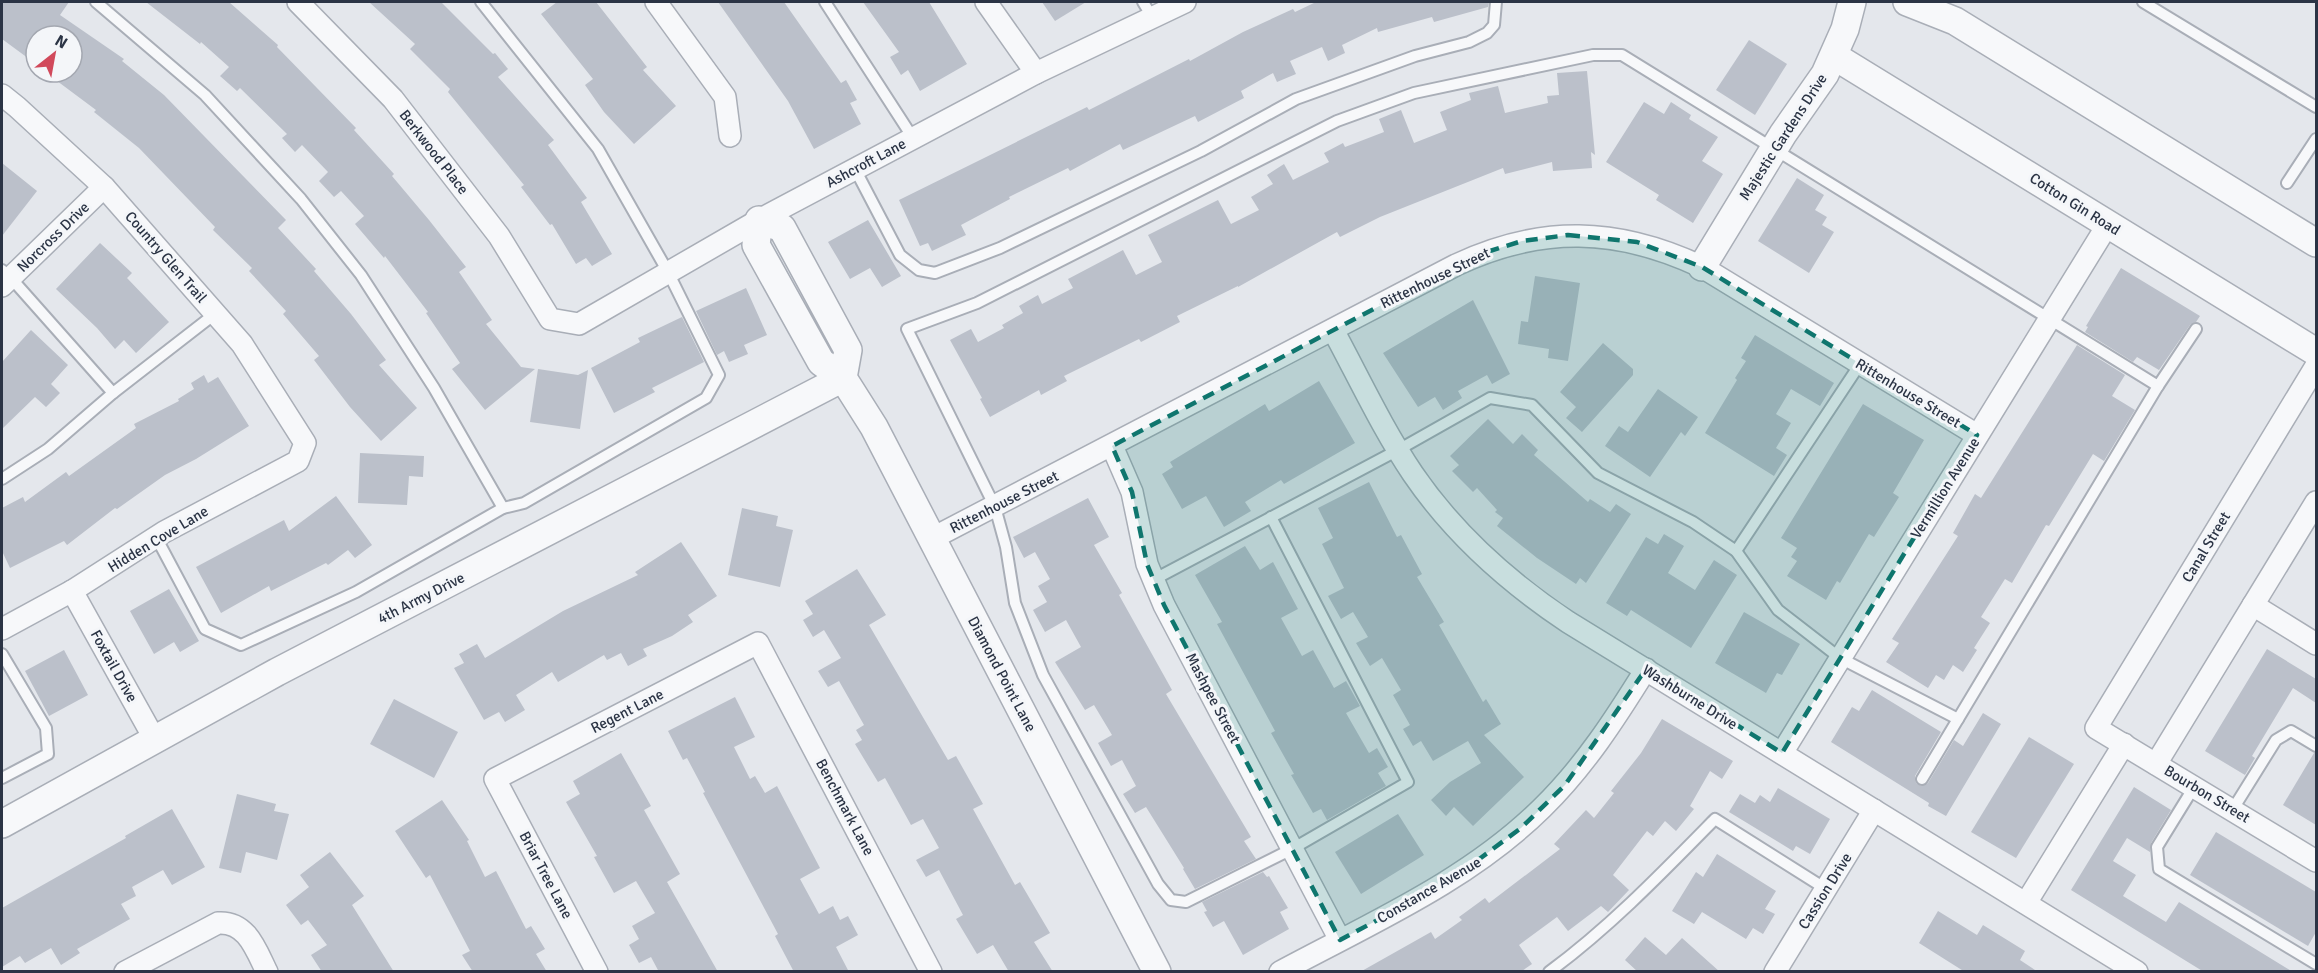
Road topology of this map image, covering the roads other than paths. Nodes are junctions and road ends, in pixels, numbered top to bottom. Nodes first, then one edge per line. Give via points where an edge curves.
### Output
1 (96, 2) edge
2 (298, 2) edge
3 (482, 2) edge
4 (656, 2) edge
5 (825, 2) edge
6 (986, 2) edge
7 (1185, 2) edge
8 (1496, 2) edge
9 (1852, 2) edge
10 (1907, 2) edge
11 (2143, 2) edge
12 (1148, 9) edge
13 (1834, 56) junction
14 (1036, 73) junction
15 (2, 95) edge
16 (2316, 107) edge
17 (730, 136) dead end
18 (913, 138) junction
19 (2316, 139) edge
20 (1774, 149) junction
21 (855, 169) junction
22 (2287, 183) dead end
23 (104, 187) junction
24 (759, 220) junction
25 (2108, 224) junction
26 (2316, 243) edge
27 (1702, 267) junction
28 (668, 272) junction
29 (5, 278) edge
30 (216, 314) junction
31 (2049, 318) junction
32 (550, 319) joint
33 (2196, 329) dead end
34 (1333, 330) junction
35 (2316, 352) edge
36 (1860, 364) junction
37 (2316, 366) edge
38 (843, 378) junction
39 (2158, 386) junction
40 (113, 393) junction
41 (1977, 435) junction
42 (305, 442) joint
43 (1112, 446) junction
44 (1398, 450) junction
45 (2, 479) edge
46 (2316, 502) edge
47 (995, 507) junction
48 (503, 508) junction
49 (1271, 517) junction
50 (156, 537) junction
51 (931, 539) junction
52 (1736, 551) junction
53 (1153, 580) junction
54 (72, 591) junction
55 (2253, 605) junction
56 (2, 629) edge
57 (758, 643) joint
58 (2316, 644) edge
59 (2, 654) edge
60 (1840, 658) junction
61 (1646, 669) junction
62 (1958, 718) junction
63 (2096, 728) joint
64 (156, 740) junction
65 (2124, 744) junction
66 (2316, 746) edge
67 (1782, 753) junction
68 (2156, 764) junction
69 (2, 778) edge
70 (495, 779) joint
71 (1922, 779) dead end
72 (2194, 787) junction
73 (2233, 809) junction
74 (1875, 810) junction
75 (2, 824) edge
76 (1292, 849) junction
77 (2316, 861) edge
78 (1826, 889) junction
79 (2026, 903) junction
80 (1340, 940) junction
81 (2316, 964) edge
82 (125, 972) edge
83 (267, 972) edge
84 (597, 972) edge
85 (931, 972) edge
86 (1157, 972) edge
87 (1280, 972) edge
88 (1549, 972) edge
89 (1775, 972) edge
90 (2137, 972) edge

1 - 48 lane via 205,95 301,199 361,275 434,388
2 - 32 street, Berkwood Place via 393,99 499,236
3 - 28 lane via 598,149
4 - 17 street via 725,97
5 - 18 lane
6 - 14 street
7 - 12 street, Ashcroft Lane
8 - 21 lane via 1494,25 1469,42 1415,56 1296,99 1201,151 1000,248 935,273 919,270 900,255
9 - 13 street, Majestic Gardens Drive
10 - 26 street via 1955,21
11 - 16 lane
12 - 14 street, Ashcroft Lane
13 - 20 street, Majestic Gardens Drive
13 - 25 street, Cotton Gin Road
14 - 18 street, Ashcroft Lane
15 - 23 street, Country Glen Trail
18 - 21 street, Ashcroft Lane
19 - 22 lane
20 - 27 street, Majestic Gardens Drive
20 - 31 lane
20 - 47 lane via 1622,55 1593,55 1414,93 1337,121 977,303 907,329
21 - 24 street, Ashcroft Lane
23 - 29 street, Norcross Drive
23 - 30 street, Country Glen Trail
24 - 28 street, Ashcroft Lane
24 - 38 street via 782,228 848,350
25 - 31 street, Vermillion Avenue
25 - 35 street, Cotton Gin Road
27 - 34 street, Rittenhouse Street via 1659,248 1614,238 1568,235 1522,241 1456,265
27 - 36 street, Rittenhouse Street
28 - 32 street, Ashcroft Lane via 579,324
28 - 48 lane via 719,375 706,398 524,503
29 - 40 lane
30 - 40 lane
30 - 42 street, Country Glen Trail via 242,344
31 - 39 lane
31 - 41 street, Vermillion Avenue
33 - 39 lane
34 - 43 street, Rittenhouse Street
34 - 44 street, Washburne Drive
36 - 41 street, Rittenhouse Street
36 - 52 lane
37 - 63 street, Canal Street
38 - 51 street, Diamond Point Lane via 874,427
38 - 64 street, 4th Army Drive via 277,672
39 - 62 lane
40 - 45 lane via 48,449
41 - 60 street, Vermillion Avenue
42 - 50 street, Hidden Cove Lane via 298,461
43 - 47 street, Rittenhouse Street
43 - 53 street, Mashpee Street via 1132,492
44 - 49 lane
44 - 52 lane via 1490,398 1532,405 1598,473 1693,522
44 - 61 street, Washburne Drive via 1439,508 1495,567 1543,605
46 - 55 street
47 - 51 street, Rittenhouse Street
47 - 76 lane via 1006,547 1014,603 1043,675 1158,884 1171,900 1186,902
48 - 50 lane via 356,592 241,645 205,629
49 - 53 lane
49 - 76 lane via 1408,783
50 - 54 street, Hidden Cove Lane
51 - 86 street, Diamond Point Lane
52 - 60 lane via 1778,610
53 - 76 street, Mashpee Street
54 - 56 street, Hidden Cove Lane
54 - 64 street, Foxtail Drive
55 - 58 street
55 - 68 street
57 - 70 street, Regent Lane
57 - 85 street, Benchmark Lane
59 - 69 lane via 46,728 48,754
60 - 62 lane
60 - 67 street, Vermillion Avenue
61 - 67 street, Washburne Drive
61 - 80 street, Constance Avenue via 1585,761 1521,828 1447,883
62 - 71 lane
63 - 65 street, Bourbon Street
64 - 75 street, 4th Army Drive
65 - 68 street, Bourbon Street
65 - 79 street
66 - 73 lane via 2291,731 2276,740
67 - 74 street, Washburne Drive
68 - 72 street, Bourbon Street
70 - 84 street, Briar Tree Lane
72 - 73 street, Bourbon Street
72 - 81 lane via 2157,846 2159,869
73 - 77 street, Bourbon Street
74 - 78 street, Cassion Drive
74 - 79 street, Washburne Drive
76 - 80 street, Mashpee Street
78 - 88 lane via 1715,819 1583,946
78 - 89 street, Cassion Drive
79 - 90 street, Washburne Drive
80 - 87 street, Constance Avenue
82 - 83 street via 218,923 235,924 249,937

